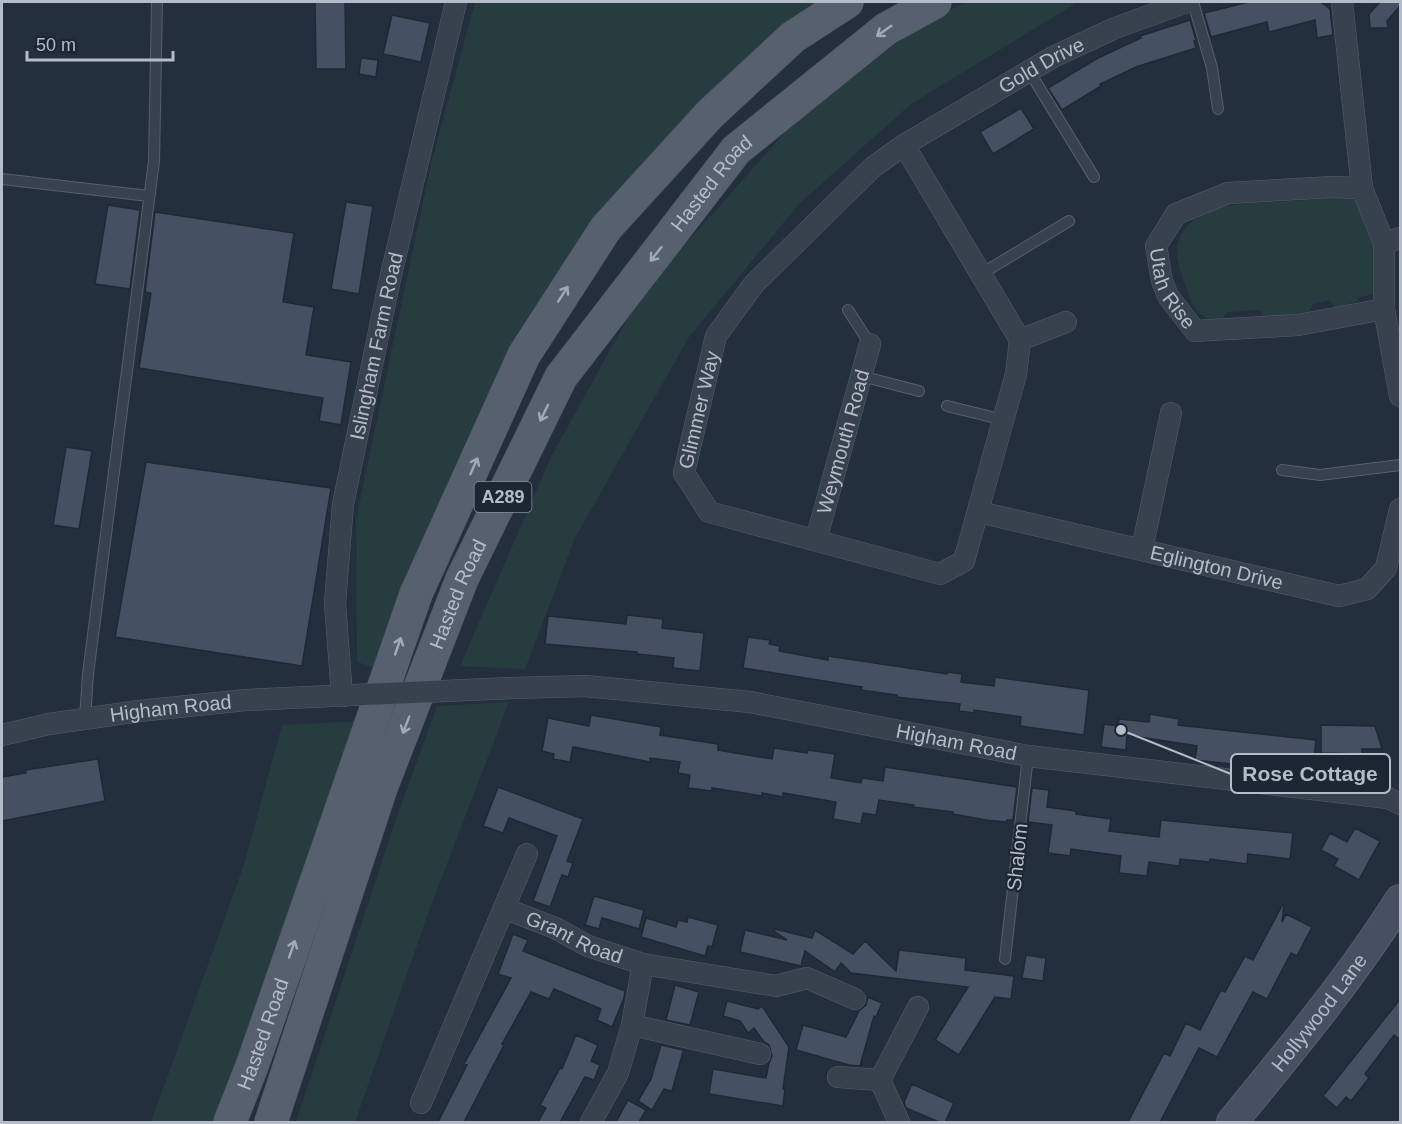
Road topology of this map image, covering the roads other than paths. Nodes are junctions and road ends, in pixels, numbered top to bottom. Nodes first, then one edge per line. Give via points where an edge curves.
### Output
1 (157, 2) edge
2 (456, 2) edge
3 (847, 2) edge
4 (934, 2) edge
5 (1187, 2) edge
6 (1193, 2) edge
7 (1342, 2) edge
8 (1029, 71) junction
9 (1218, 109) dead end
10 (904, 145) junction
11 (1094, 177) dead end
12 (2, 179) edge
13 (1362, 188) junction
14 (149, 196) junction
15 (1070, 221) dead end
16 (1392, 241) edge
17 (981, 274) junction
18 (1384, 309) junction
19 (848, 310) dead end
20 (1066, 322) dead end
21 (1020, 340) junction
22 (870, 344) joint
23 (1397, 362) edge
24 (861, 376) junction
25 (919, 391) dead end
26 (1401, 396) edge
27 (948, 406) dead end
28 (1171, 413) dead end
29 (1004, 420) junction
30 (1401, 465) edge
31 (1282, 470) dead end
32 (1401, 509) edge
33 (979, 512) junction
34 (816, 540) junction
35 (1142, 549) junction
36 (348, 695) junction
37 (85, 719) junction
38 (2, 735) edge
39 (1028, 756) junction
40 (1401, 804) edge
41 (527, 854) dead end
42 (1401, 900) edge
43 (504, 908) junction
44 (1005, 959) dead end
45 (643, 964) junction
46 (855, 999) dead end
47 (918, 1007) dead end
48 (632, 1025) junction
49 (760, 1054) dead end
50 (838, 1077) dead end
51 (880, 1080) junction
52 (421, 1103) dead end
53 (230, 1122) edge
54 (271, 1122) edge
55 (593, 1122) edge
56 (898, 1122) edge
57 (1232, 1122) edge

1 - 14 lane via 154,161
2 - 36 street, Islingham Farm Road via 390,279 343,504 335,603
53 -> 3 main road, Hasted Road / A289 via 416,594 524,355 606,228 710,114 793,38
4 -> 54 main road, Hasted Road / A289 via 886,29 736,150 561,377 458,590 381,788
5 - 8 street, Gold Drive via 1115,28
6 - 9 lane via 1212,68
7 - 13 street
8 - 10 street, Gold Drive
8 - 11 lane
10 - 17 street
10 - 34 street, Glimmer Way via 873,167 754,284 716,336 684,473 709,512
12 - 14 lane
13 - 16 street via 1374,218
13 - 18 street, Utah Rise via 1228,193 1176,214 1156,246 1157,287 1195,331 1298,325
14 - 37 lane
15 - 17 lane
16 - 18 street
17 - 21 street
18 - 23 street
19 - 22 lane
20 - 21 street
21 - 29 street, Glimmer Way via 1017,374
22 - 24 street, Weymouth Road
23 - 26 street
24 - 25 lane
24 - 34 street, Weymouth Road
27 - 29 lane
28 - 35 street
29 - 33 street, Glimmer Way
30 - 31 lane via 1320,475
32 - 35 street, Eglington Drive via 1386,568 1367,589 1339,596
33 - 34 street, Glimmer Way via 964,561 940,574
33 - 35 street, Eglington Drive
36 - 37 street, Higham Road via 246,700
36 - 39 street, Higham Road, bridge via 585,686 750,702
37 - 38 street, Higham Road
39 - 40 street, Higham Road via 1388,798
39 - 44 lane, Shalom
41 - 43 street, Grant Road
42 - 57 main road, Hollywood Lane via 1325,1009
43 - 45 street, Grant Road via 588,946
43 - 52 street
45 - 46 street via 776,986 807,978
45 - 48 street, Grant Road
47 - 51 street
48 - 49 street
48 - 55 street, Grant Road via 618,1073
50 - 51 street
51 - 56 street

